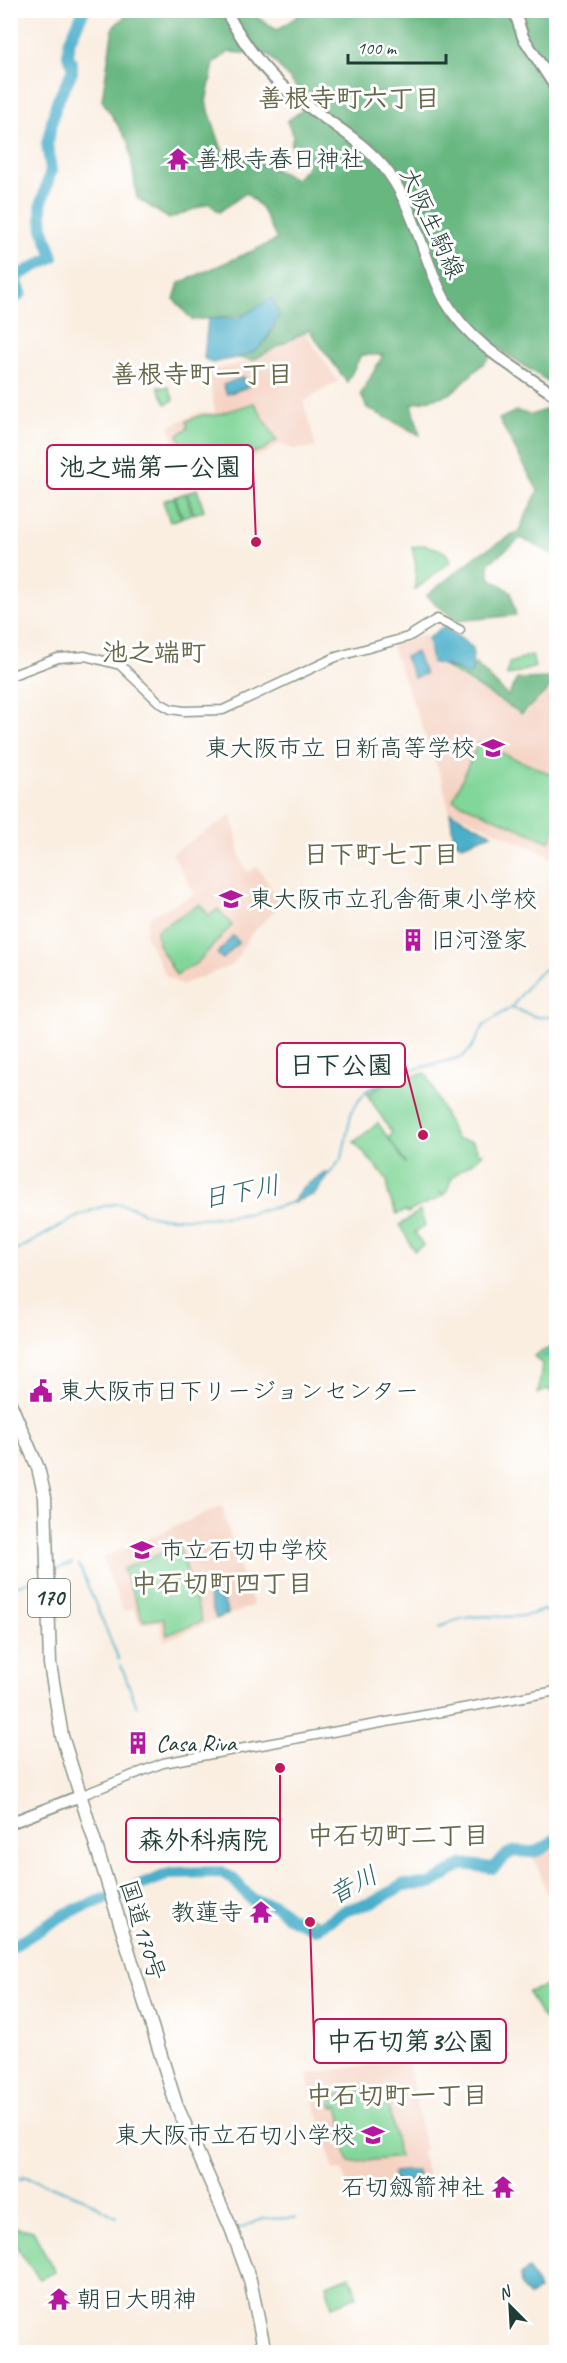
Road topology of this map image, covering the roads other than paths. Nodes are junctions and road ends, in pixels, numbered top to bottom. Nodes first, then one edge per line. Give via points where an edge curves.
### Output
1 (225, 10) edge
2 (514, 10) edge
3 (556, 88) edge
4 (556, 396) edge
5 (460, 630) dead end
6 (10, 676) edge
7 (10, 1403) edge
8 (556, 1691) edge
9 (80, 1796) junction
10 (10, 1823) edge
11 (265, 2352) edge

1 - 4 main road, 大阪生駒線 via 243,41 279,83 362,143 385,168 457,318 494,354
2 - 3 main road via 523,37
5 - 6 street via 437,619 408,637 336,657 224,710 171,709 120,665 85,656 58,658
7 - 9 highway, 国道170号 / 170 via 38,1468 45,1497 53,1692
8 - 9 street via 163,1763
9 - 10 main road
9 - 11 highway, 国道170号 / 170 via 178,2109 244,2261

